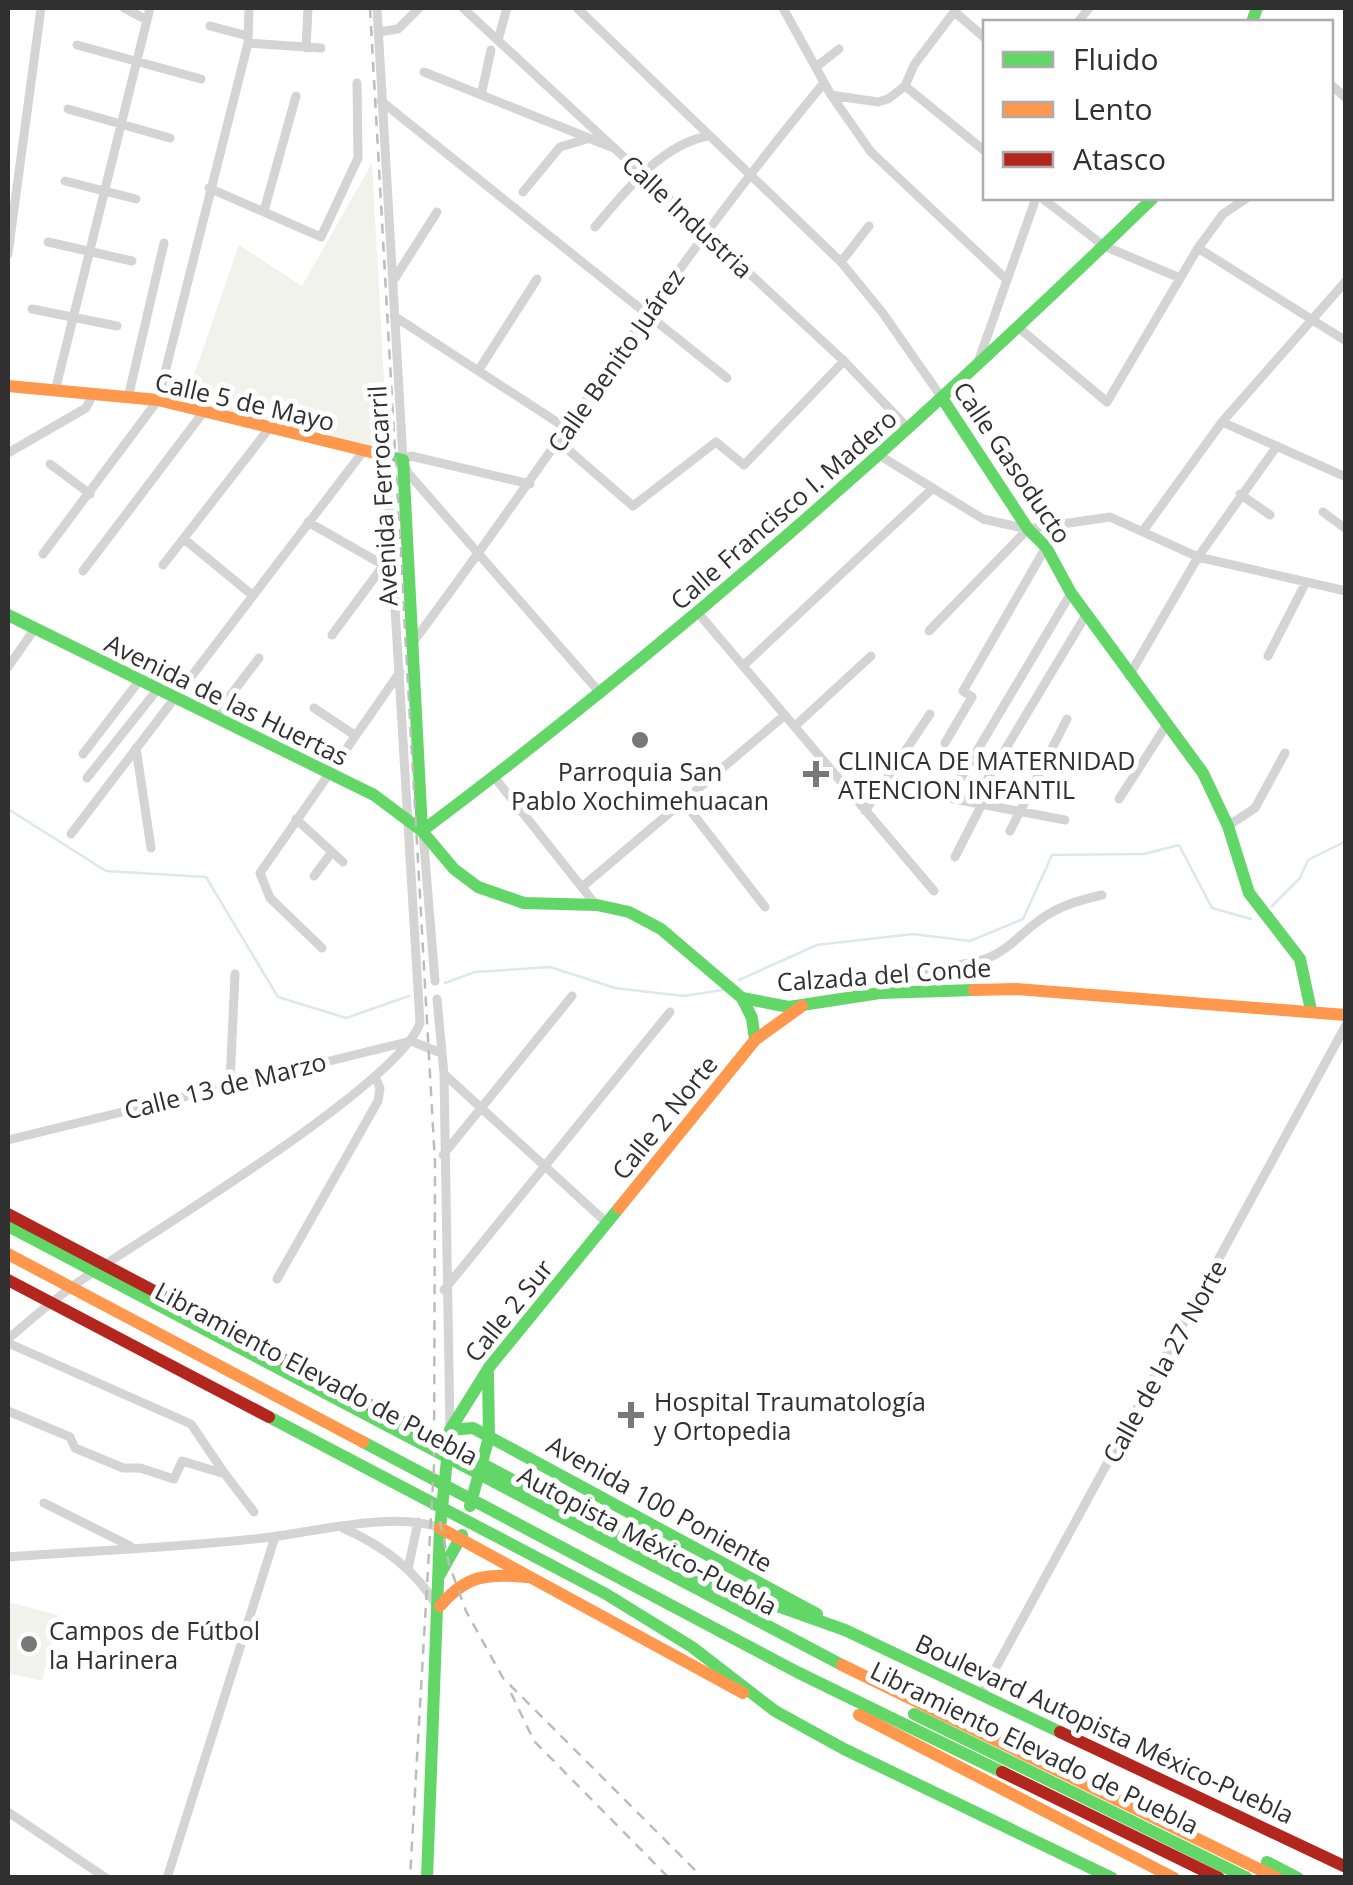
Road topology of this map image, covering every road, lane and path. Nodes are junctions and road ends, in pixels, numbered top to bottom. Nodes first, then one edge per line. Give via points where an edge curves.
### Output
1 (41, 8) edge
2 (124, 8) edge
3 (150, 8) edge
4 (249, 8) edge
5 (308, 8) edge
6 (377, 8) edge
7 (419, 8) edge
8 (462, 8) edge
9 (507, 8) edge
10 (577, 8) edge
11 (785, 8) edge
12 (957, 10) edge
13 (147, 20) junction
14 (210, 26) dead end
15 (378, 32) junction
16 (983, 36) edge
17 (248, 40) junction
18 (498, 40) junction
19 (77, 45) dead end
20 (306, 48) junction
21 (321, 48) dead end
22 (839, 48) dead end
23 (491, 50) dead end
24 (136, 60) junction
25 (816, 67) junction
26 (424, 72) dead end
27 (201, 79) dead end
28 (824, 83) junction
29 (356, 84) dead end
30 (905, 86) junction
31 (482, 92) junction
32 (831, 94) junction
33 (296, 96) dead end
34 (382, 101) junction
35 (68, 110) dead end
36 (122, 126) junction
37 (708, 136) junction
38 (170, 138) dead end
39 (589, 139) junction
40 (616, 149) junction
41 (983, 150) edge
42 (749, 173) junction
43 (641, 174) junction
44 (65, 180) dead end
45 (209, 188) junction
46 (104, 190) junction
47 (523, 192) dead end
48 (136, 199) dead end
49 (1038, 200) edge
50 (1042, 200) edge
51 (1151, 200) edge
52 (1244, 200) edge
53 (264, 211) junction
54 (437, 212) dead end
55 (869, 226) dead end
56 (595, 228) dead end
57 (706, 232) junction
58 (48, 242) dead end
59 (164, 243) dead end
60 (1104, 246) junction
61 (1198, 248) junction
62 (88, 252) junction
63 (8, 254) edge
64 (132, 262) dead end
65 (841, 262) junction
66 (538, 278) dead end
67 (1180, 278) junction
68 (393, 280) junction
69 (1007, 280) junction
70 (1346, 281) edge
71 (32, 309) dead end
72 (649, 312) junction
73 (394, 316) junction
74 (73, 317) junction
75 (1311, 319) junction
76 (117, 326) dead end
77 (1019, 328) junction
78 (1346, 341) edge
79 (844, 361) junction
80 (976, 368) junction
81 (478, 370) junction
82 (727, 378) dead end
83 (8, 386) edge
84 (55, 390) junction
85 (93, 394) junction
86 (128, 398) junction
87 (942, 398) junction
88 (158, 400) junction
89 (205, 410) junction
90 (1222, 422) junction
91 (271, 426) junction
92 (566, 428) junction
93 (908, 428) junction
94 (558, 441) junction
95 (1277, 446) junction
96 (8, 453) edge
97 (362, 453) junction
98 (880, 455) junction
99 (386, 458) junction
100 (403, 460) junction
101 (50, 464) dead end
102 (1346, 476) edge
103 (530, 484) junction
104 (932, 489) junction
105 (90, 494) junction
106 (1240, 494) junction
107 (1322, 512) dead end
108 (1270, 515) dead end
109 (308, 522) junction
110 (1028, 529) junction
111 (1346, 529) edge
112 (1143, 531) junction
113 (184, 538) junction
114 (1046, 547) junction
115 (481, 552) junction
116 (43, 554) dead end
117 (1198, 557) junction
118 (163, 565) dead end
119 (383, 566) junction
120 (83, 571) dead end
121 (394, 572) junction
122 (1306, 584) junction
123 (1346, 591) edge
124 (1071, 593) junction
125 (251, 594) junction
126 (699, 614) junction
127 (8, 615) edge
128 (1086, 615) junction
129 (34, 630) junction
130 (929, 631) dead end
131 (332, 635) dead end
132 (413, 642) junction
133 (870, 656) dead end
134 (1268, 656) dead end
135 (259, 658) dead end
136 (742, 666) junction
137 (8, 667) edge
138 (400, 672) junction
139 (1130, 676) junction
140 (139, 681) junction
141 (157, 690) junction
142 (602, 694) junction
143 (172, 697) junction
144 (314, 708) dead end
145 (930, 714) dead end
146 (785, 715) junction
147 (214, 716) junction
148 (1068, 719) dead end
149 (795, 726) junction
150 (1166, 726) junction
151 (352, 734) junction
152 (945, 743) dead end
153 (136, 748) junction
154 (1285, 752) dead end
155 (84, 754) dead end
156 (327, 772) junction
157 (87, 778) dead end
158 (495, 778) junction
159 (1120, 799) dead end
160 (684, 801) junction
161 (978, 803) junction
162 (865, 811) junction
163 (1019, 811) junction
164 (296, 818) junction
165 (407, 819) junction
166 (1065, 820) dead end
167 (1228, 826) junction
168 (422, 831) junction
169 (1010, 831) dead end
170 (71, 834) dead end
171 (151, 848) dead end
172 (332, 852) junction
173 (955, 857) dead end
174 (343, 862) dead end
175 (314, 876) dead end
176 (582, 887) junction
177 (934, 891) dead end
178 (1102, 895) dead end
179 (597, 905) junction
180 (764, 908) dead end
181 (322, 948) dead end
182 (236, 974) dead end
183 (435, 981) dead end
184 (880, 993) junction
185 (572, 996) dead end
186 (742, 998) junction
187 (437, 999) dead end
188 (802, 1006) junction
189 (1310, 1010) junction
190 (670, 1012) dead end
191 (1346, 1014) edge
192 (1346, 1026) edge
193 (1343, 1037) edge
194 (755, 1040) junction
195 (411, 1041) junction
196 (442, 1053) junction
197 (444, 1074) junction
198 (376, 1079) junction
199 (230, 1083) junction
200 (481, 1111) junction
201 (8, 1140) edge
202 (444, 1155) junction
203 (544, 1168) junction
204 (8, 1214) edge
205 (607, 1222) junction
206 (8, 1226) edge
207 (8, 1235) edge
208 (8, 1254) edge
209 (278, 1279) dead end
210 (8, 1280) edge
211 (444, 1290) junction
212 (8, 1341) edge
213 (490, 1366) junction
214 (8, 1412) edge
215 (450, 1430) junction
216 (489, 1437) junction
217 (429, 1444) junction
218 (483, 1472) junction
219 (225, 1474) junction
220 (425, 1490) junction
221 (44, 1503) dead end
222 (254, 1512) dead end
223 (472, 1514) junction
224 (418, 1522) junction
225 (341, 1527) junction
226 (440, 1528) junction
227 (275, 1536) junction
228 (461, 1540) junction
229 (132, 1547) junction
230 (8, 1557) edge
231 (408, 1569) junction
232 (440, 1576) junction
233 (532, 1578) junction
234 (438, 1608) junction
235 (845, 1630) junction
236 (797, 1672) junction
237 (980, 1696) junction
238 (776, 1711) junction
239 (984, 1748) junction
240 (8, 1812) edge
241 (1346, 1867) edge
242 (106, 1878) edge
243 (167, 1878) edge
244 (427, 1878) edge
245 (1112, 1878) edge
246 (1174, 1878) edge
247 (1204, 1878) edge
248 (1219, 1878) edge
249 (1247, 1878) edge
250 (1277, 1878) edge
251 (1298, 1878) edge

1 - 63 street
2 - 13 street
3 - 13 street
4 - 17 street
5 - 20 street
6 - 15 street, Avenida Ferrocarril
7 - 15 street via 398,29
8 - 18 street, Calle Industria
9 - 18 street
10 - 37 street, Calle Gasoducto
11 - 25 street
12 - 16 street
12 - 30 street
13 - 24 street
14 - 17 street
15 - 34 street, Avenida Ferrocarril
17 - 20 street
17 - 45 street
18 - 40 street, Calle Industria
19 - 24 street
20 - 21 street
22 - 25 street
23 - 31 street
24 - 27 street
24 - 36 street
25 - 28 street
26 - 31 street
28 - 32 street
28 - 42 street, Calle Benito Juárez
29 - 53 street via 358,158 321,237
30 - 32 street via 878,102
30 - 41 street
31 - 39 street
32 - 69 street via 871,152
33 - 53 street
34 - 68 street, Avenida Ferrocarril
34 - 72 street
35 - 36 street
36 - 38 street
36 - 46 street
37 - 42 street, Calle Gasoducto
37 - 43 street via 692,139
39 - 40 street
39 - 47 street via 560,146
40 - 43 street, Calle Industria
42 - 57 street, Calle Benito Juárez
42 - 65 street, Calle Gasoducto
43 - 56 street
43 - 57 street, Calle Industria
44 - 46 street
45 - 53 street
45 - 88 street
46 - 48 street
46 - 62 street
49 - 69 street
50 - 60 street
51 - 60 main road, Calle Francisco I. Madero
52 - 61 street via 1223,214
54 - 68 street
55 - 65 street
57 - 72 street, Calle Benito Juárez
57 - 79 street, Calle Industria
58 - 62 street
59 - 86 street
60 - 67 street
60 - 77 main road, Calle Francisco I. Madero
61 - 67 street
61 - 75 street
62 - 64 street
62 - 74 street
65 - 87 street, Calle Gasoducto
66 - 81 street
67 - 77 street via 1107,402
68 - 73 street, Avenida Ferrocarril
69 - 80 street
70 - 75 street
71 - 74 street
72 - 82 street
72 - 92 street, Calle Benito Juárez
73 - 81 street
73 - 100 street, Avenida Ferrocarril
74 - 76 street
74 - 84 street
75 - 78 street
75 - 90 street
77 - 80 main road, Calle Francisco I. Madero
79 - 93 street, Calle Industria
79 - 94 street via 744,464 716,442 633,506
80 - 87 main road, Calle Francisco I. Madero
81 - 92 street
83 - 84 main road, Calle 5 de Mayo
84 - 85 main road, Calle 5 de Mayo
85 - 86 main road, Calle 5 de Mayo
85 - 96 street via 86,408
86 - 88 main road, Calle 5 de Mayo
87 - 93 main road, Calle Francisco I. Madero
87 - 110 main road, Calle Gasoducto
88 - 89 main road, Calle 5 de Mayo
88 - 105 street
89 - 91 main road, Calle 5 de Mayo
89 - 120 street
90 - 95 street
90 - 112 street
91 - 97 main road, Calle 5 de Mayo
91 - 113 street
92 - 94 street, Calle Benito Juárez
93 - 98 main road, Calle Francisco I. Madero
94 - 103 street, Calle Benito Juárez
95 - 102 street
95 - 106 street
97 - 99 main road, Calle 5 de Mayo
97 - 109 street
98 - 104 street
98 - 126 main road, Calle Francisco I. Madero
99 - 100 main road, Calle 5 de Mayo
99 - 121 street
100 - 103 street via 411,456
100 - 115 street
100 - 132 main road, Avenida Ferrocarril
101 - 105 street
103 - 115 street, Calle Benito Juárez
104 - 110 street via 983,520
104 - 136 street
105 - 116 street
106 - 108 street
106 - 117 street
107 - 111 street
109 - 119 street
109 - 125 street
110 - 112 street via 1110,517
110 - 114 main road, Calle Gasoducto
110 - 130 street
112 - 117 street
113 - 118 street
113 - 125 street
114 - 124 main road, Calle Gasoducto
114 - 152 street via 963,690 972,697
115 - 132 street, Calle Benito Juárez
115 - 142 street
117 - 122 street
117 - 139 street
119 - 121 street
119 - 131 street
121 - 138 street
122 - 123 street
122 - 134 street
124 - 128 main road, Calle Gasoducto
124 - 161 street via 949,798
125 - 143 street
126 - 136 street
126 - 142 main road, Calle Francisco I. Madero
127 - 129 main road, Avenida de las Huertas
128 - 139 main road, Calle Gasoducto
128 - 161 street
129 - 137 street
129 - 140 main road, Avenida de las Huertas
132 - 168 main road, Avenida Ferrocarril
133 - 149 street
135 - 147 street
136 - 146 street
138 - 151 street
138 - 165 street
139 - 150 main road, Calle Gasoducto
140 - 141 main road, Avenida de las Huertas
140 - 155 street
141 - 143 main road, Avenida de las Huertas
141 - 157 street
142 - 158 main road, Calle Francisco I. Madero
143 - 147 main road, Avenida de las Huertas
143 - 153 street
144 - 151 street
145 - 162 street
146 - 149 street
146 - 160 street
147 - 156 main road, Avenida de las Huertas
148 - 163 street
149 - 162 street
150 - 159 street
150 - 167 main road, Calle Gasoducto via 1203,773
151 - 156 street
153 - 170 street
153 - 171 street
154 - 167 street via 1255,808
156 - 164 street
156 - 165 main road, Avenida de las Huertas
158 - 168 main road, Calle Francisco I. Madero
158 - 176 street
160 - 176 street
160 - 180 street
161 - 163 street
161 - 173 street
162 - 177 street
163 - 166 street
163 - 169 street
164 - 172 street
164 - 181 street via 260,873 270,898
165 - 168 main road, Avenida de las Huertas
165 - 195 street via 420,1022
167 - 189 main road, Calle Gasoducto via 1249,892 1300,959
168 - 179 main road, Calzada del Conde via 454,869 500,897
168 - 183 street, Avenida Ferrocarril
172 - 174 street
172 - 175 street
176 - 179 street
178 - 184 street via 1049,914 992,957 920,969
179 - 186 main road, Calzada del Conde via 648,920
182 - 199 street
184 - 188 main road, Calzada del Conde
184 - 189 main road, Calzada del Conde via 1016,989
185 - 200 street
186 - 188 main road, Calzada del Conde
186 - 194 main road
187 - 196 street
188 - 194 main road, Calle 2 Norte
189 - 191 main road, Calzada del Conde
190 - 203 street
192 - 193 street, Calle de la 27 Norte
193 - 237 street, Calle de la 27 Norte
194 - 205 main road, Calle 2 Norte
195 - 196 street
195 - 198 street
195 - 199 street, Calle 13 de Marzo
196 - 197 street
197 - 200 street
197 - 202 street
198 - 209 street via 378,1101
198 - 212 street via 84,1278
199 - 201 street, Calle 13 de Marzo
200 - 202 street
200 - 203 street
202 - 211 street
203 - 205 street
203 - 211 street
204 - 217 main road
205 - 213 main road, Calle 2 Sur
206 - 217 main road, Autopista México-Puebla
207 - 239 main road, Libramiento Elevado de Puebla
208 - 220 main road, Autopista México-Puebla
208 - 236 main road, Libramiento Elevado de Puebla
210 - 220 main road
211 - 215 street
212 - 219 street via 190,1424
213 - 215 main road, Calle 2 Sur
213 - 216 main road
214 - 219 street via 123,1468 174,1478 182,1461
215 - 216 main road, Avenida 100 Poniente via 473,1428
215 - 226 main road
216 - 228 main road
216 - 235 main road, Avenida 100 Poniente
217 - 218 main road, Autopista México-Puebla
218 - 235 main road via 701,1579
218 - 250 main road, Autopista México-Puebla via 811,1650
219 - 222 street
220 - 223 main road, Autopista México-Puebla
221 - 229 street
223 - 238 main road via 692,1647
223 - 247 main road, Autopista México-Puebla
224 - 225 street
224 - 226 street
224 - 231 street
225 - 227 street
225 - 231 street via 373,1541
226 - 228 main road
226 - 232 main road
227 - 229 street
227 - 243 street
228 - 232 main road
228 - 233 main road
229 - 230 street
231 - 234 street
232 - 234 main road
233 - 234 main road via 473,1576
233 - 238 main road
234 - 244 main road
235 - 237 main road, Boulevard Autopista México-Puebla
236 - 246 main road via 830,1700
236 - 248 main road, Libramiento Elevado de Puebla
237 - 241 main road, Boulevard Autopista México-Puebla
238 - 245 main road
239 - 249 main road, Libramiento Elevado de Puebla
239 - 251 main road via 1094,1786
240 - 242 street

